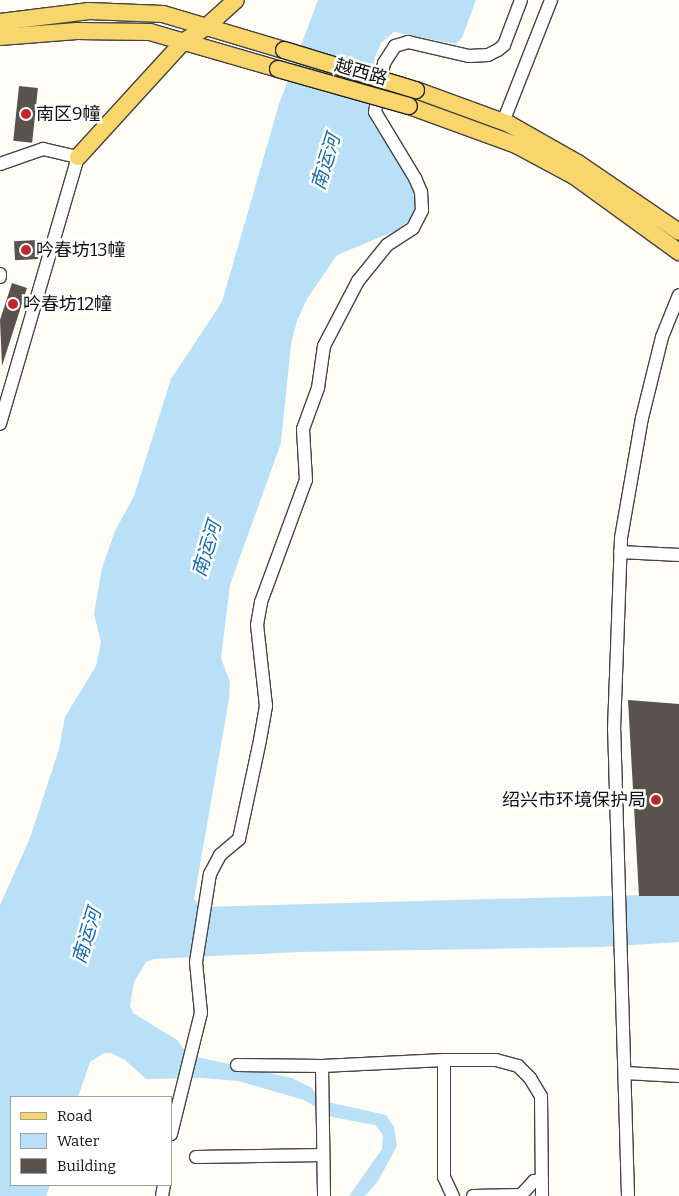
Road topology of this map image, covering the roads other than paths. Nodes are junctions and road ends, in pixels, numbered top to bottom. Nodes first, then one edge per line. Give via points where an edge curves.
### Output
1 (236, 0) edge
2 (520, 0) edge
3 (551, 0) edge
4 (0, 22) edge
5 (206, 27) junction
6 (0, 37) edge
7 (183, 42) junction
8 (503, 122) junction
9 (78, 157) junction
10 (0, 164) edge
11 (679, 232) edge
12 (679, 252) edge
13 (679, 295) edge
14 (0, 424) edge
15 (620, 552) junction
16 (679, 555) edge
17 (444, 1060) junction
18 (237, 1065) dead end
19 (322, 1066) junction
20 (624, 1073) junction
21 (679, 1076) edge
22 (172, 1129) edge
23 (324, 1156) junction
24 (196, 1157) dead end
25 (542, 1180) junction
26 (521, 1195) edge
27 (324, 1196) edge
28 (453, 1196) edge
29 (473, 1196) edge
30 (542, 1196) edge
31 (628, 1196) edge

1 - 5 main road
2 - 22 street via 504,45 488,55 469,56 408,42 395,46 384,63 375,112 415,178 421,192 422,210 413,228 387,246 358,282 324,346 318,388 303,429 306,480 261,602 257,625 266,706 239,838 220,855 210,874 196,962 201,1013
3 - 8 street
4 - 5 main road, 越西路 via 89,11 164,14
5 - 7 main road
5 - 8 main road, 越西路, bridge via 416,90
6 - 7 main road, 越西路 via 150,32
7 - 9 main road
7 - 12 main road, 越西路, bridge via 470,126 524,149 574,176
8 - 11 main road, 越西路 via 578,163
9 - 10 street via 43,148
9 - 14 street
13 - 15 street via 662,337 642,418
15 - 16 street
15 - 20 street via 614,730
17 - 19 street
17 - 25 street via 496,1060 518,1066 530,1078 541,1096
17 - 28 street via 444,1177
18 - 19 street
19 - 23 street
20 - 21 street
20 - 31 street
23 - 24 street
23 - 27 street
25 - 26 street via 534,1181
25 - 30 street
26 - 29 street

